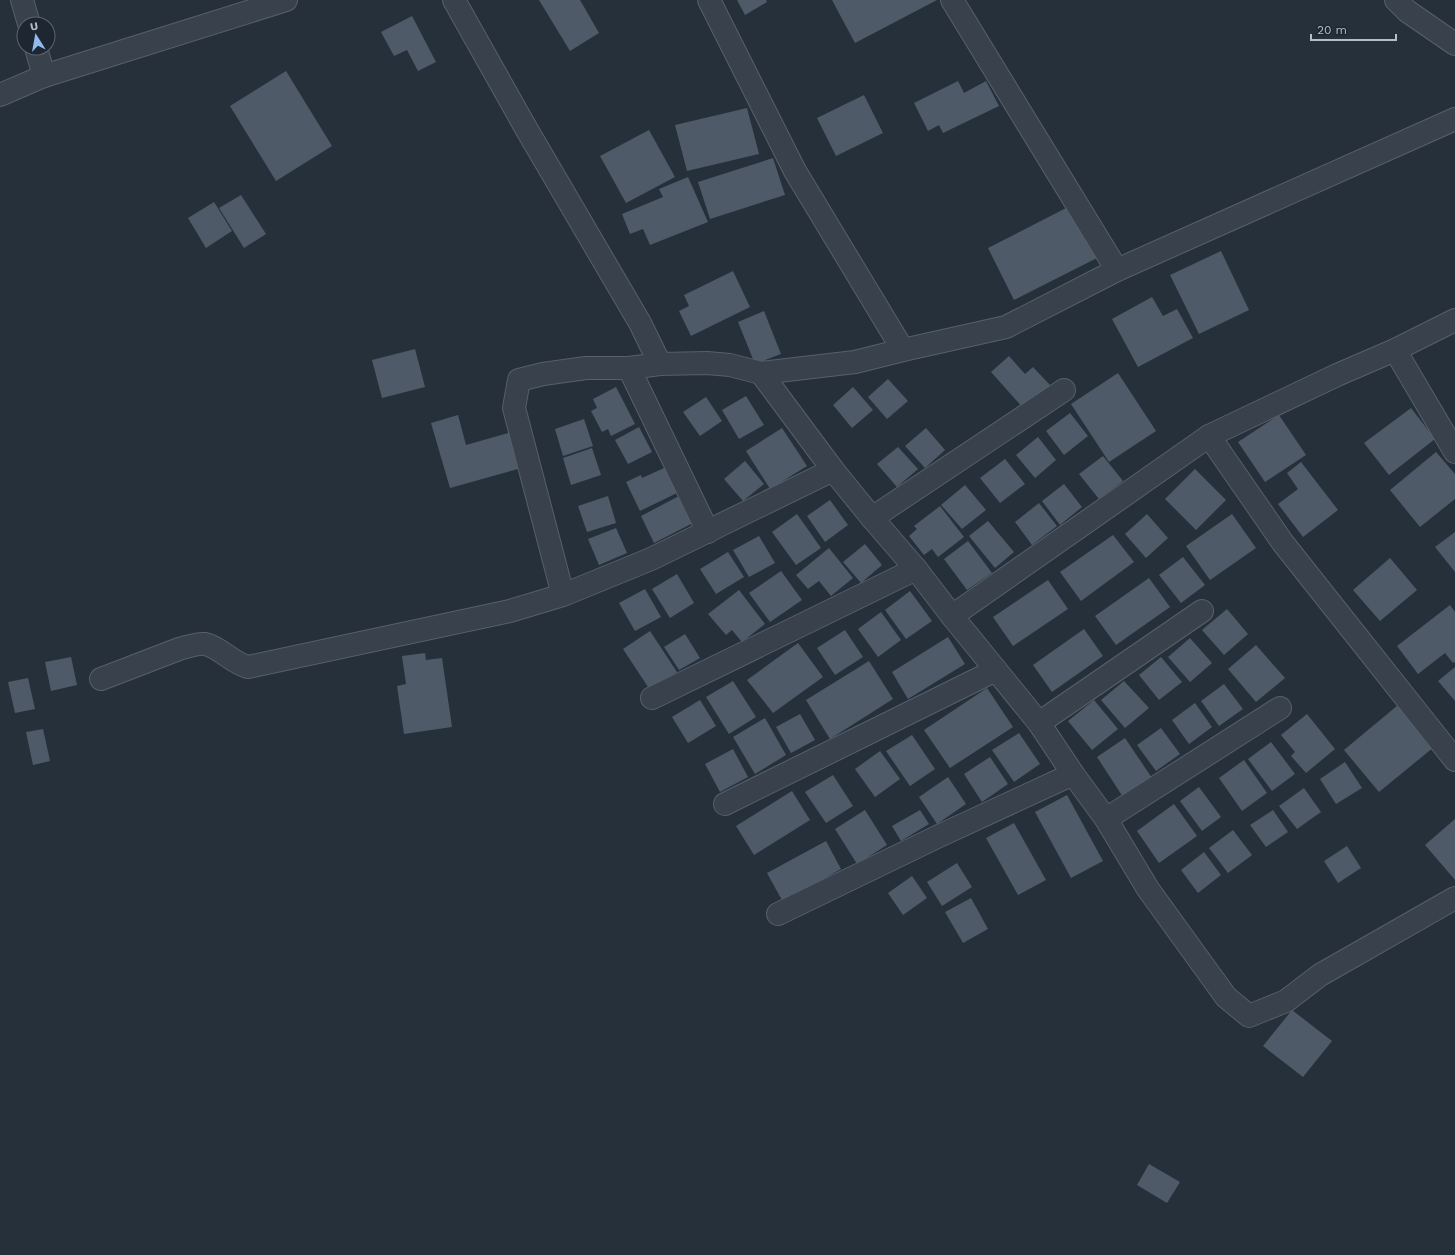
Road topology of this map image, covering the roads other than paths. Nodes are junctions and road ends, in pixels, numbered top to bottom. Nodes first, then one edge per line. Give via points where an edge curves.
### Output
1 (22, 0) edge
2 (286, 0) edge
3 (454, 0) edge
4 (709, 0) edge
5 (952, 0) edge
6 (1396, 0) edge
7 (27, 16) edge
8 (1455, 44) edge
9 (38, 56) edge
10 (44, 76) junction
11 (0, 95) edge
12 (1455, 119) edge
13 (1117, 270) junction
14 (1455, 320) edge
15 (903, 350) junction
16 (1395, 350) junction
17 (660, 364) junction
18 (629, 368) junction
19 (761, 373) junction
20 (1064, 390) dead end
21 (1209, 436) junction
22 (1455, 452) edge
23 (834, 470) junction
24 (872, 518) junction
25 (708, 532) junction
26 (916, 570) junction
27 (563, 595) junction
28 (1202, 611) dead end
29 (952, 616) junction
30 (996, 670) junction
31 (101, 679) dead end
32 (652, 698) dead end
33 (1280, 708) dead end
34 (1039, 723) junction
35 (1455, 760) edge
36 (1073, 774) junction
37 (725, 804) dead end
38 (1106, 818) junction
39 (1455, 898) edge
40 (778, 914) dead end

1 - 7 street
2 - 10 street
3 - 17 street via 640,323
4 - 15 street via 795,171
5 - 13 street
6 - 8 street via 1407,11
9 - 10 street
10 - 11 street
12 - 13 street
13 - 15 street via 1006,327
14 - 16 street
15 - 19 street via 855,362
16 - 21 street
16 - 22 street
17 - 18 street
17 - 19 street via 730,365
18 - 25 street
18 - 27 street via 586,368 519,380 514,408
19 - 23 street
20 - 24 street
21 - 29 street
21 - 35 street via 1283,543
23 - 24 street
23 - 25 street
24 - 26 street
25 - 27 street via 651,559
26 - 29 street
26 - 32 street
27 - 31 street via 510,611 248,667 204,644 191,646
28 - 34 street
29 - 30 street
30 - 34 street
30 - 37 street
33 - 38 street
34 - 36 street
36 - 38 street
36 - 40 street
38 - 39 street via 1148,889 1226,997 1248,1016 1286,1001 1320,975

